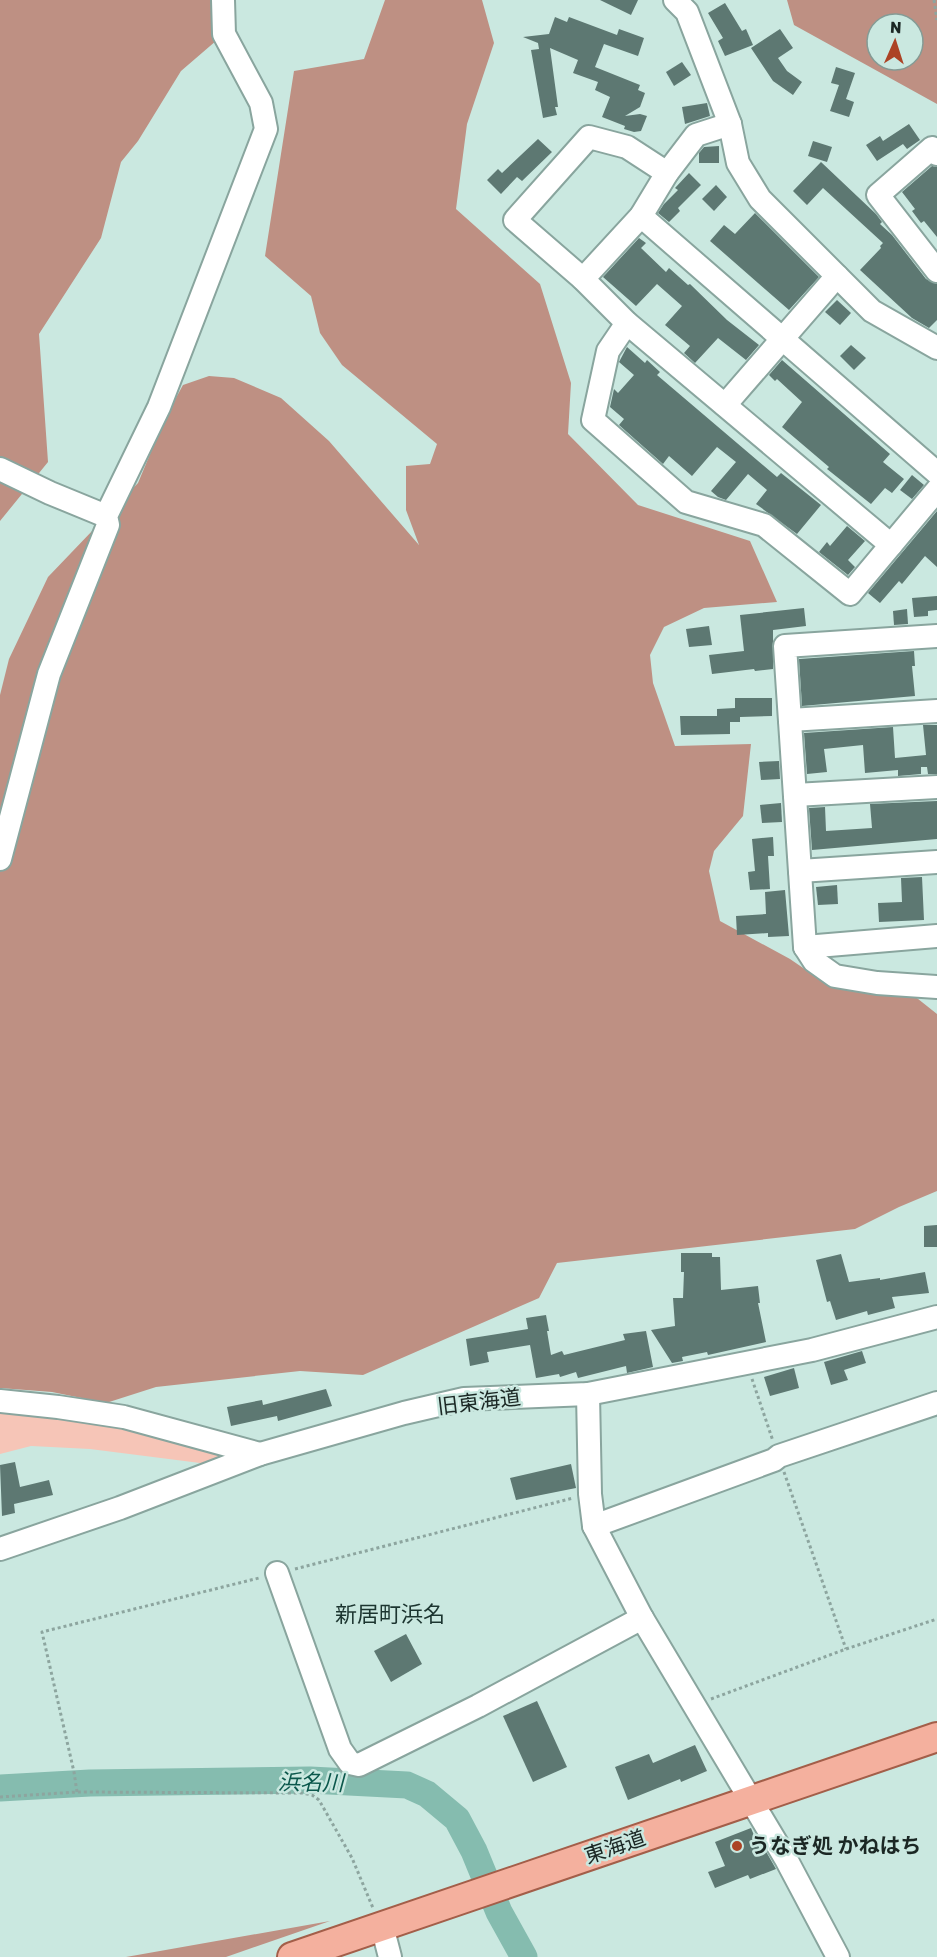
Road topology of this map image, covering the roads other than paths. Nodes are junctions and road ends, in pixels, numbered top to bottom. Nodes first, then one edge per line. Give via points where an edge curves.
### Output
1 (223, 0) edge
2 (675, 0) edge
3 (730, 124) junction
4 (937, 154) edge
5 (667, 174) junction
6 (641, 216) junction
7 (937, 271) edge
8 (837, 276) junction
9 (583, 279) junction
10 (627, 323) junction
11 (783, 339) junction
12 (937, 348) edge
13 (725, 405) junction
14 (0, 469) edge
15 (937, 472) edge
16 (937, 490) edge
17 (106, 516) junction
18 (891, 545) junction
19 (937, 636) edge
20 (937, 711) edge
21 (790, 720) junction
22 (937, 787) edge
23 (795, 795) junction
24 (0, 859) edge
25 (937, 862) edge
26 (800, 871) junction
27 (937, 936) edge
28 (805, 947) junction
29 (937, 987) edge
30 (937, 1317) edge
31 (588, 1394) junction
32 (0, 1401) edge
33 (937, 1403) edge
34 (260, 1454) junction
35 (594, 1526) junction
36 (0, 1549) edge
37 (277, 1573) road end
38 (642, 1618) junction
39 (937, 1737) edge
40 (752, 1801) junction
41 (382, 1926) junction
42 (292, 1957) edge
43 (390, 1957) edge
44 (837, 1957) edge

1 - 17 street via 224,34 261,104 266,129 159,407
2 - 3 street via 687,12
3 - 5 street via 696,135
3 - 8 street via 738,163 760,200
4 - 7 street via 932,147 878,195
5 - 6 street
5 - 9 street via 627,147 590,137 515,220
6 - 9 street
6 - 11 street
8 - 11 street
8 - 12 street via 873,310
9 - 10 street
10 - 13 street
10 - 18 street via 608,351 593,420 686,502 764,525 850,594
11 - 13 street
11 - 15 street
13 - 18 street
14 - 17 street
16 - 18 street
17 - 24 street via 108,525 49,674
19 - 21 street via 785,646
20 - 21 street
21 - 23 street
22 - 23 street
23 - 26 street
25 - 26 street
26 - 28 street
27 - 28 street
28 - 29 street via 814,962 834,976
30 - 31 street, 旧東海道 via 812,1350
31 - 34 street, 旧東海道 via 464,1400
31 - 35 street
32 - 34 street via 124,1417
33 - 35 street via 779,1456
34 - 36 street, 旧東海道
35 - 38 street
37 - 38 street via 340,1749 350,1763 359,1765
38 - 40 street
39 - 40 main road, 東海道
40 - 41 main road, 東海道
40 - 44 street
41 - 42 main road, 東海道
41 - 43 street

